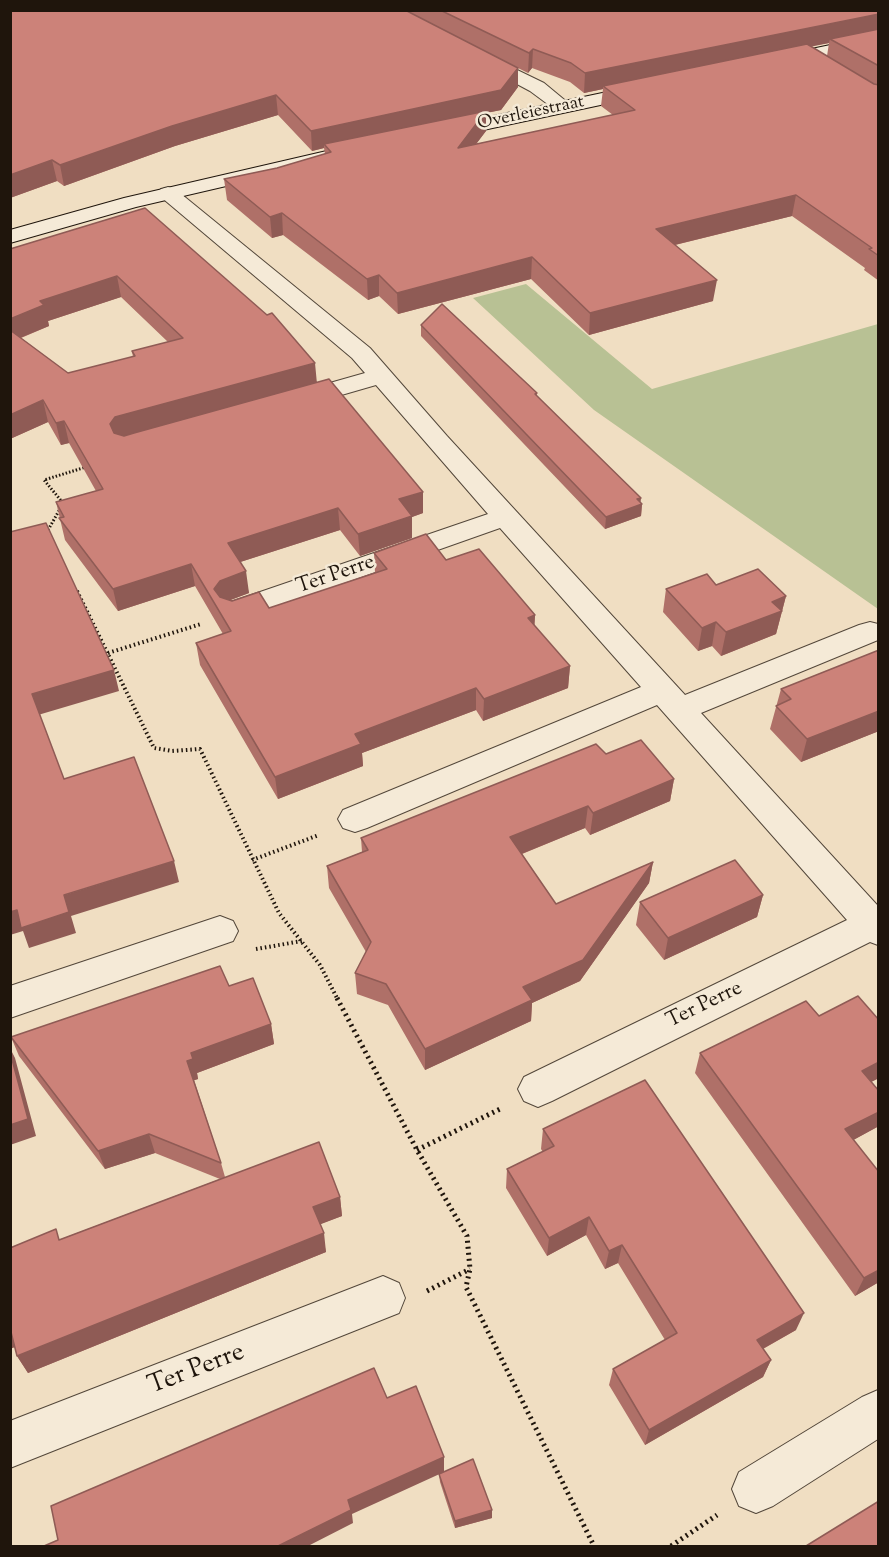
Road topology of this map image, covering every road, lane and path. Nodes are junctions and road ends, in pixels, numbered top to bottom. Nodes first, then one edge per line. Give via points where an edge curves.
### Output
1 (879, 40) edge
2 (464, 50) edge
3 (807, 55) junction
4 (760, 65) edge
5 (827, 68) edge
6 (666, 85) edge
7 (564, 107) junction
8 (426, 136) edge
9 (347, 152) edge
10 (168, 193) junction
11 (10, 237) edge
12 (381, 376) junction
13 (267, 408) edge
14 (93, 465) edge
15 (506, 517) junction
16 (52, 539) edge
17 (72, 580) edge
18 (235, 611) joint
19 (870, 632) dead end
20 (108, 653) junction
21 (671, 700) junction
22 (355, 819) joint
23 (252, 860) junction
24 (876, 927) edge
25 (220, 931) dead end
26 (10, 1002) edge
27 (538, 1089) joint
28 (417, 1150) junction
29 (383, 1298) dead end
30 (879, 1413) edge
31 (10, 1445) edge
32 (756, 1489) joint
33 (594, 1546) edge
34 (671, 1546) edge

1 - 3 street
2 - 7 street via 537,87
3 - 4 street
3 - 5 street
6 - 7 street, Overleiestraat
7 - 8 street, Overleiestraat
9 - 10 street
10 - 11 street
10 - 12 street, Ter Perre via 361,353
12 - 13 street
12 - 15 street, Ter Perre
14 - 16 path via 44,480 63,504 47,529
15 - 18 street, Ter Perre
15 - 21 street, Ter Perre
17 - 20 path
18 - 20 path
19 - 21 street
20 - 23 path via 154,748 200,748
21 - 22 street
21 - 24 street, Ter Perre
22 - 23 path
23 - 28 path via 279,913 320,964
24 - 27 street, Ter Perre
25 - 26 street
27 - 28 path
28 - 33 path via 466,1236 470,1269 466,1287
29 - 31 street, Ter Perre
30 - 32 street
32 - 34 path

